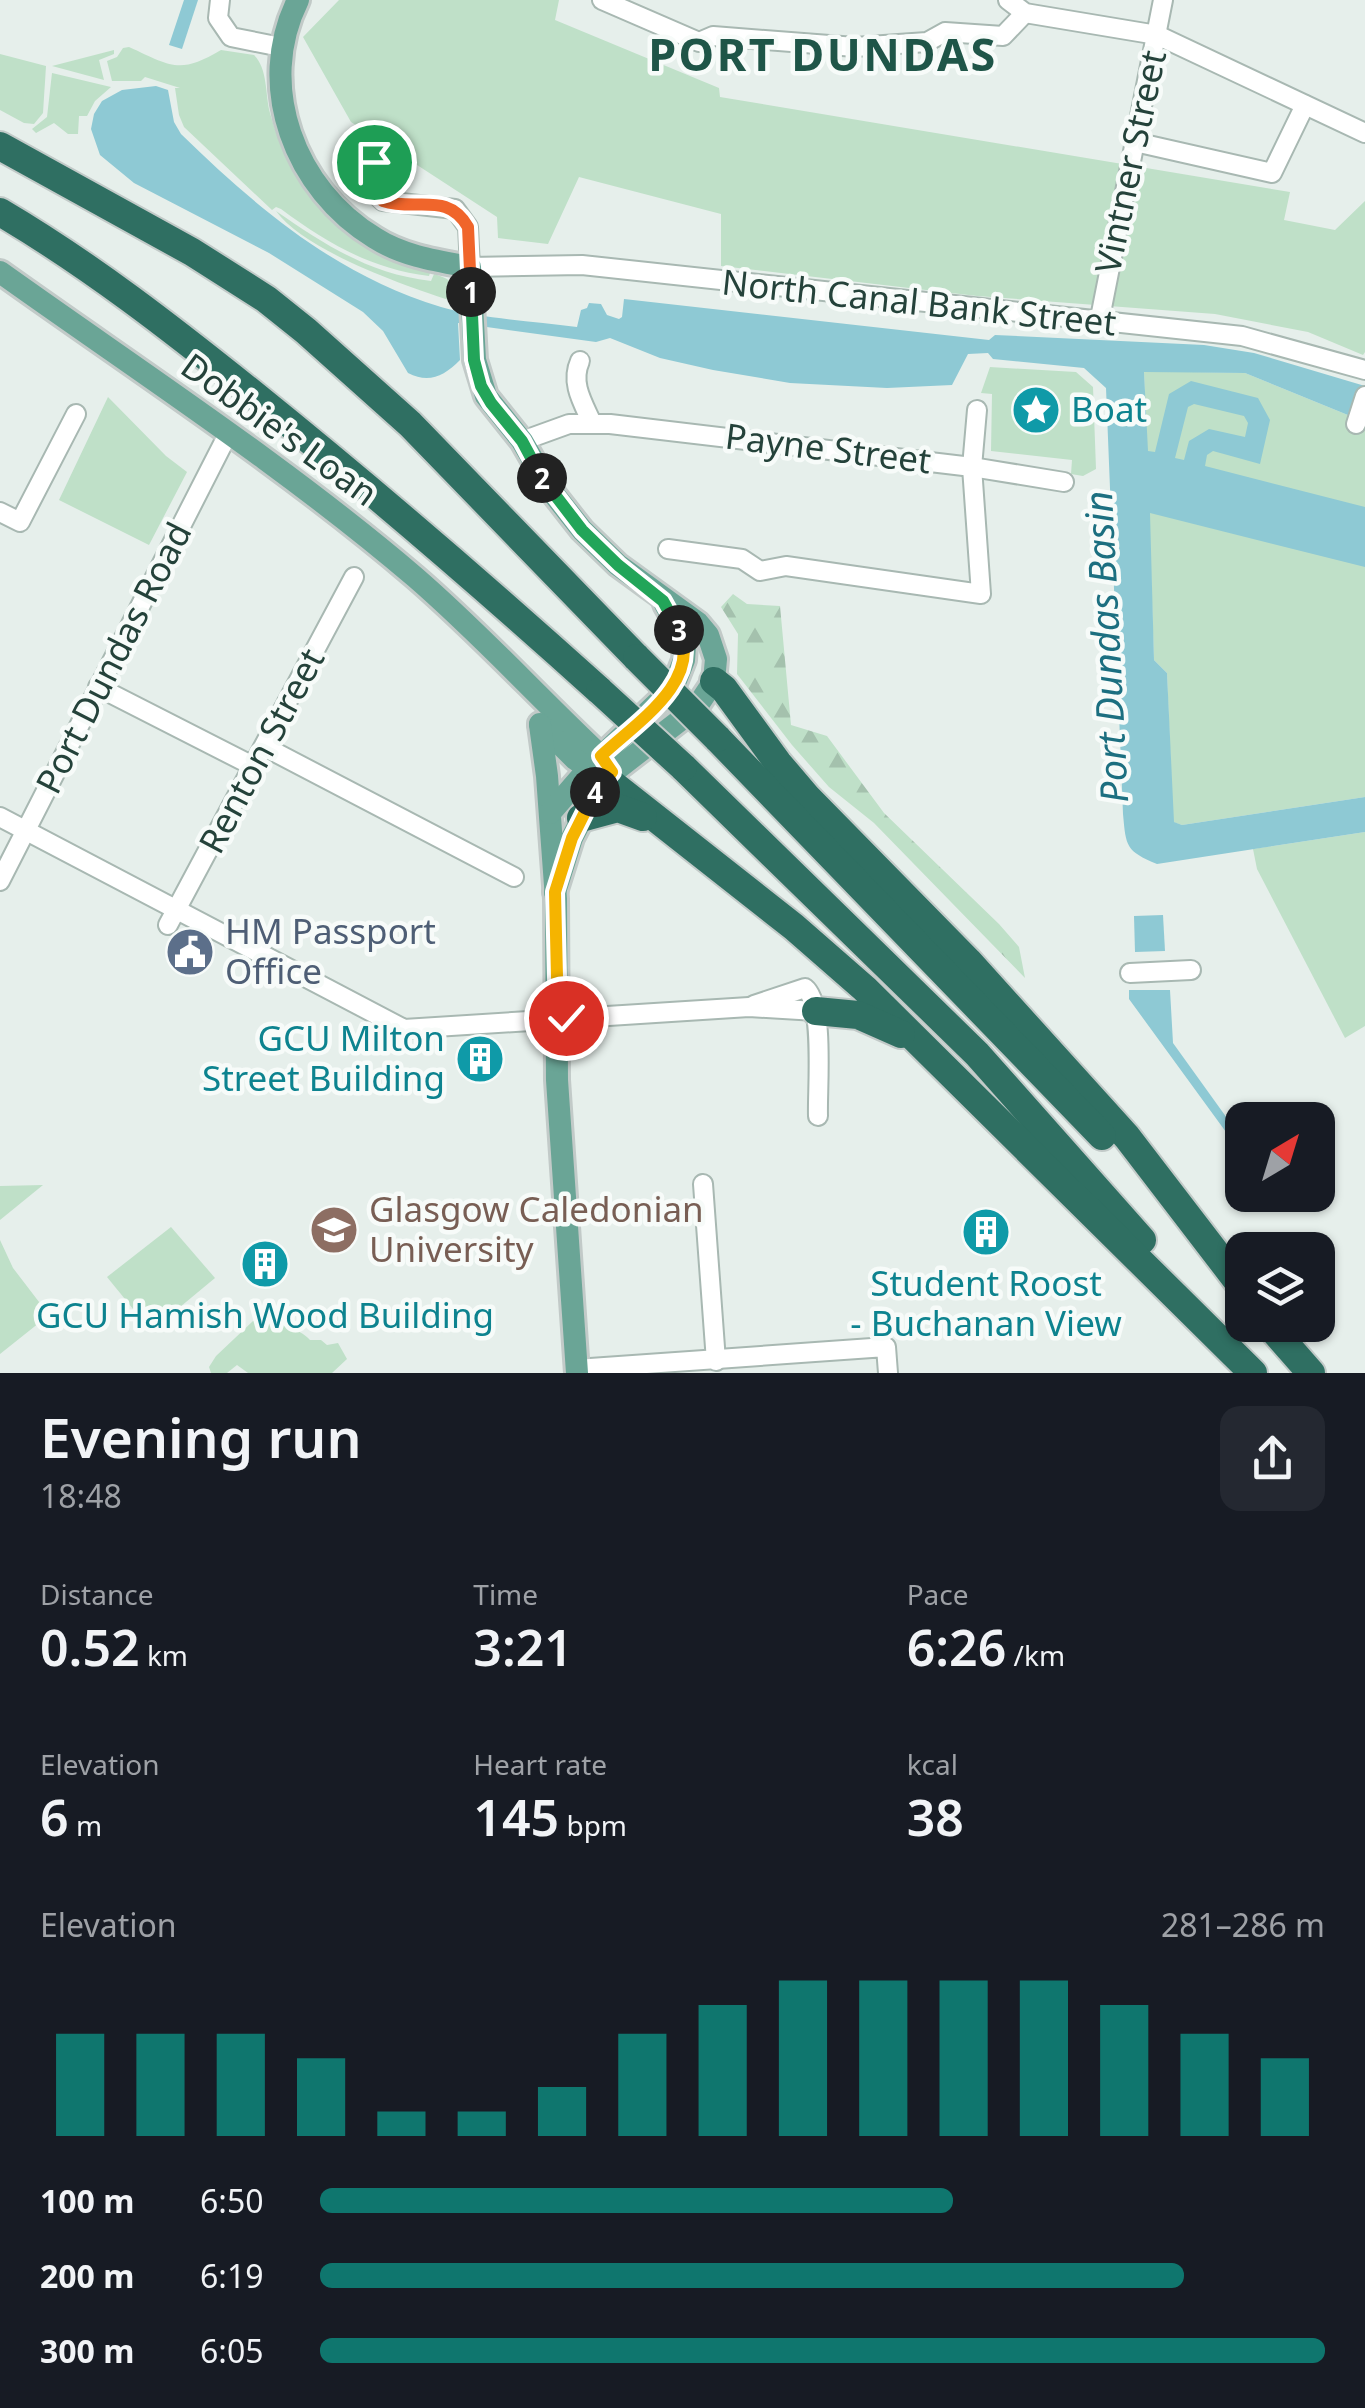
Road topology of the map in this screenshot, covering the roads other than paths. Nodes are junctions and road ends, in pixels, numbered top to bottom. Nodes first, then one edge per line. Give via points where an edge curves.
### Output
1 (220, 0) edge
2 (298, 0) edge
3 (602, 0) edge
4 (1008, 0) edge
5 (1163, 0) edge
6 (1025, 13) junction
7 (1157, 35) junction
8 (281, 47) junction
9 (1305, 105) junction
10 (1365, 133) edge
11 (1135, 142) junction
12 (0, 146) edge
13 (374, 162) dead end
14 (0, 212) edge
15 (470, 267) junction
16 (0, 272) edge
17 (1099, 323) junction
18 (580, 361) dead end
19 (1365, 370) edge
20 (1365, 396) edge
21 (977, 410) dead end
22 (76, 414) dead end
23 (592, 424) junction
24 (1356, 424) dead end
25 (228, 434) junction
26 (522, 441) junction
27 (972, 467) junction
28 (1064, 482) dead end
29 (0, 512) edge
30 (668, 549) dead end
31 (354, 577) dead end
32 (663, 601) junction
33 (506, 659) junction
34 (719, 685) junction
35 (98, 687) junction
36 (673, 688) junction
37 (540, 725) junction
38 (265, 747) junction
39 (253, 766) junction
40 (601, 769) junction
41 (550, 813) junction
42 (0, 817) edge
43 (581, 818) junction
44 (26, 830) junction
45 (671, 832) junction
46 (514, 877) dead end
47 (0, 882) edge
48 (555, 892) junction
49 (173, 918) junction
50 (1190, 970) dead end
51 (1130, 973) dead end
52 (816, 1011) junction
53 (558, 1019) junction
54 (921, 1044) junction
55 (818, 1116) dead end
56 (703, 1184) dead end
57 (1225, 1264) edge
58 (1225, 1275) edge
59 (1285, 1342) edge
60 (716, 1360) junction
61 (1302, 1363) edge
62 (576, 1371) edge
63 (888, 1373) edge
64 (1256, 1373) edge

1 - 8 street via 218,18 231,36
2 - 8 main road
3 - 6 street via 699,42 713,36 855,47 927,42 944,32 1003,36
4 - 6 street
5 - 7 street, Vintner Street
6 - 7 street
7 - 9 street
7 - 11 street, Vintner Street
8 - 15 main road via 289,129 325,197 386,244
9 - 10 street
9 - 11 street via 1272,172
11 - 17 street, Vintner Street
12 - 58 highway, bridge via 252,290 337,356 1084,1117
13 - 15 street via 370,180 383,201 455,209 468,227
14 - 64 highway, bridge via 112,285 219,367 390,506 684,767 977,1054
15 - 17 street, North Canal Bank Street via 582,265
15 - 26 main road via 474,360 486,396
16 - 25 main road, Dobbie's Loan
17 - 19 street, North Canal Bank Street via 1242,336
18 - 23 street via 575,376
20 - 24 street
21 - 27 street
22 - 29 street via 20,522
23 - 26 street, Payne Street via 558,427
23 - 27 street, Payne Street
25 - 33 main road, Dobbie's Loan via 373,542
25 - 35 street, Port Dundas Road
26 - 32 main road via 582,530
27 - 28 street, Payne Street
27 - 30 street via 982,594 786,566 760,572 742,560
31 - 38 street, Renton Street
32 - 34 main road via 708,635
32 - 36 main road via 685,646
33 - 37 main road, Dobbie's Loan
33 - 40 main road, Dobbie's Loan
34 - 36 main road via 688,678
34 - 40 main road via 696,708
34 - 57 highway via 807,797 1127,1137
35 - 39 street
35 - 44 street, Port Dundas Road
36 - 40 main road
37 - 40 main road, Dobbie's Loan
37 - 41 main road, Dobbie's Loan
38 - 39 street, Renton Street
38 - 46 street
39 - 49 street, Renton Street
40 - 41 main road
40 - 43 main road, Dobbie's Loan
40 - 45 highway
41 - 48 main road, Dobbie's Loan
42 - 44 street
43 - 45 highway via 618,808
43 - 48 main road, Dobbie's Loan
44 - 47 street, Port Dundas Road
44 - 49 street
45 - 54 highway via 808,938
48 - 53 main road, Dobbie's Loan
49 - 53 street via 404,1028
50 - 51 street
52 - 53 street via 805,988 749,1007
52 - 54 highway via 858,1016
52 - 55 street
53 - 62 main road, Dobbie's Loan
54 - 64 highway
56 - 60 street
59 - 61 highway
60 - 62 street
60 - 63 street via 886,1347

